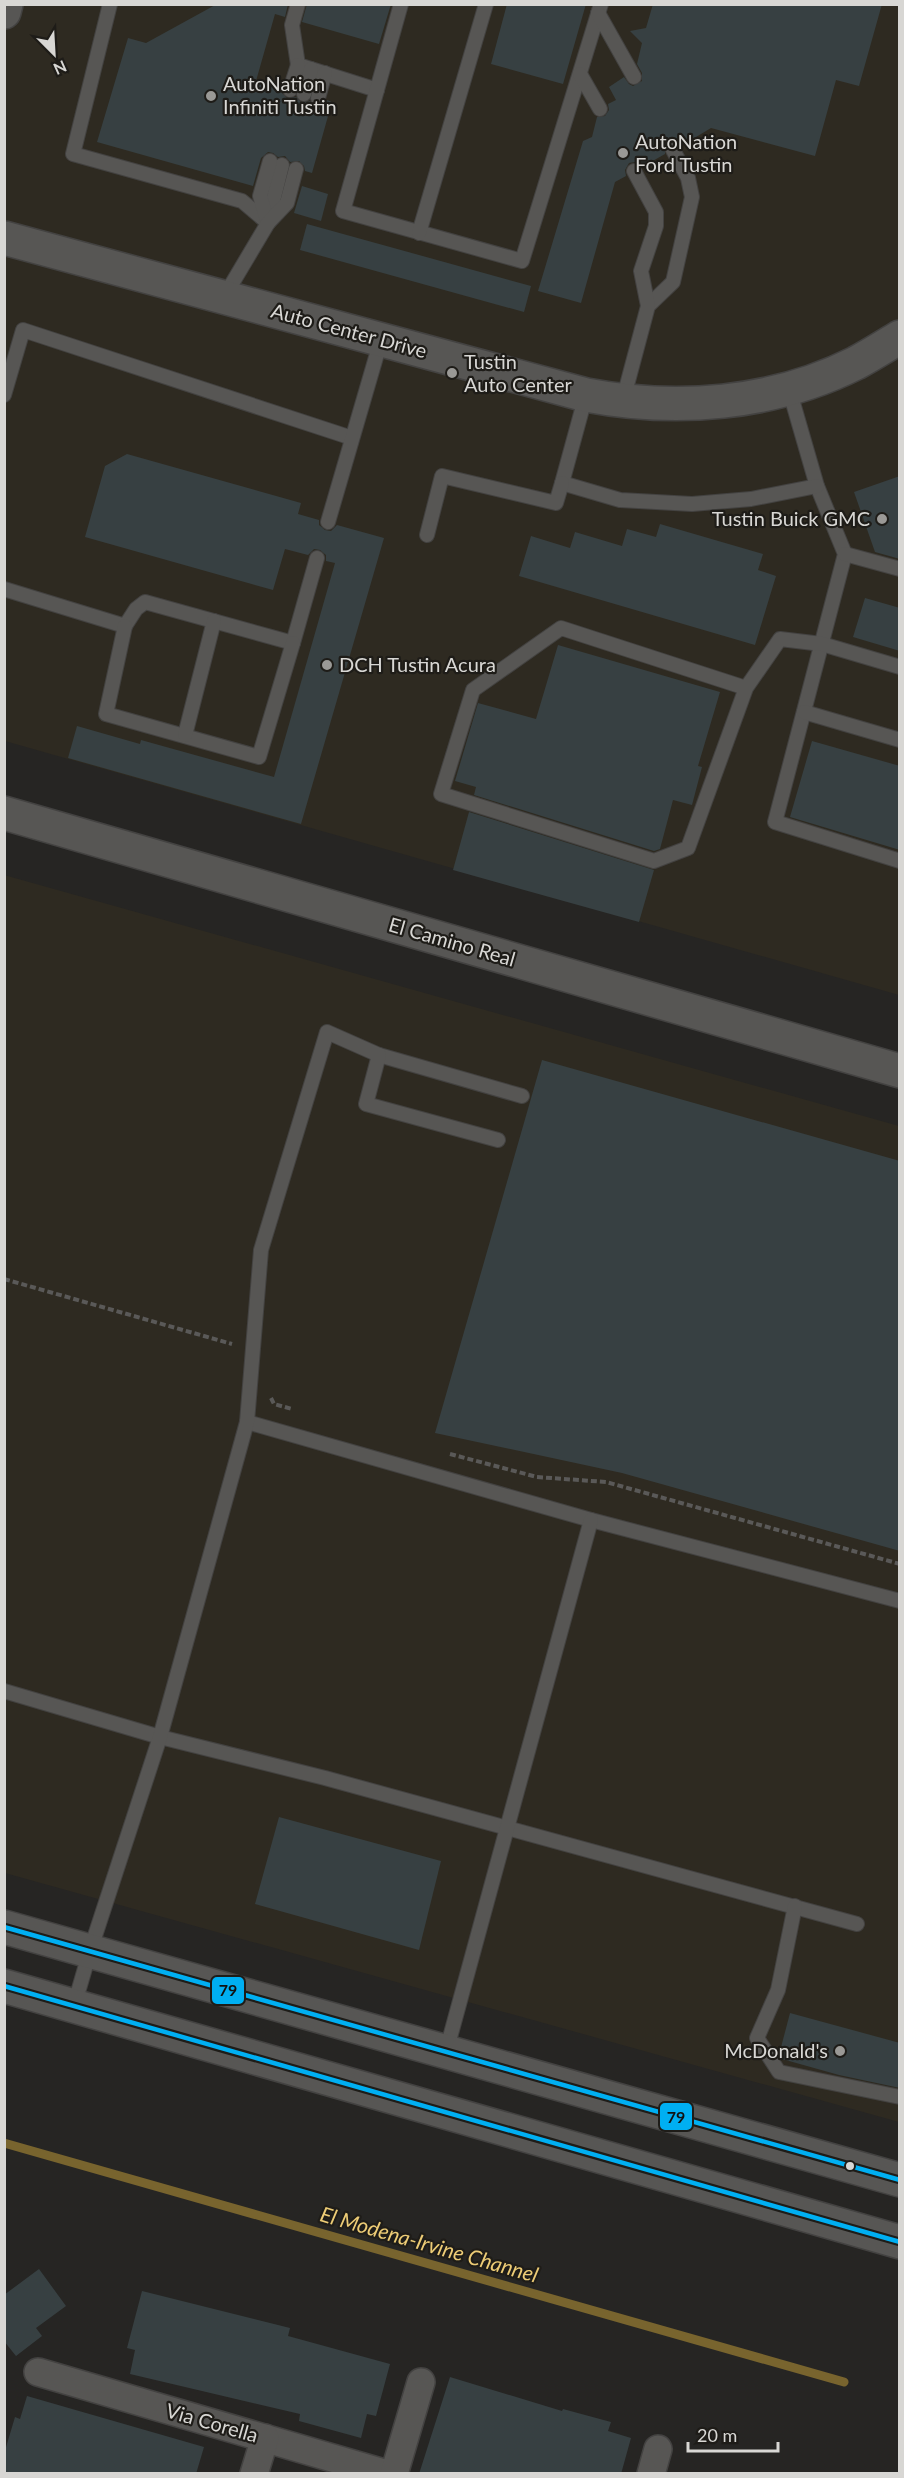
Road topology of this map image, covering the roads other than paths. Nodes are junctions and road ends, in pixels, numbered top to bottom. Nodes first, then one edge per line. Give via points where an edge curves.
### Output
1 (6, 4) edge
2 (110, 4) edge
3 (298, 4) edge
4 (401, 4) edge
5 (486, 4) edge
6 (600, 9) edge
7 (4, 12) edge
8 (305, 67) junction
9 (326, 73) junction
10 (580, 74) junction
11 (633, 77) dead end
12 (377, 90) junction
13 (297, 92) dead end
14 (318, 98) dead end
15 (600, 109) dead end
16 (673, 150) dead end
17 (276, 163) dead end
18 (296, 169) dead end
19 (634, 171) dead end
20 (268, 223) junction
21 (419, 233) junction
22 (4, 238) edge
23 (224, 297) junction
24 (648, 306) junction
25 (900, 337) edge
26 (381, 339) junction
27 (789, 389) junction
28 (4, 395) edge
29 (586, 395) junction
30 (622, 402) junction
31 (352, 438) junction
32 (562, 483) junction
33 (817, 486) junction
34 (328, 522) dead end
35 (427, 535) dead end
36 (845, 554) junction
37 (317, 558) dead end
38 (900, 569) edge
39 (4, 589) edge
40 (214, 621) junction
41 (125, 626) junction
42 (293, 643) junction
43 (822, 644) junction
44 (900, 667) edge
45 (746, 688) junction
46 (804, 712) junction
47 (185, 735) junction
48 (900, 740) edge
49 (4, 813) edge
50 (900, 861) edge
51 (380, 1055) junction
52 (900, 1071) edge
53 (522, 1096) dead end
54 (498, 1140) dead end
55 (247, 1422) junction
56 (591, 1520) junction
57 (900, 1601) edge
58 (4, 1691) edge
59 (160, 1737) junction
60 (507, 1828) junction
61 (795, 1906) junction
62 (857, 1924) dead end
63 (4, 1927) edge
64 (90, 1951) junction
65 (4, 1986) edge
66 (74, 2006) junction
67 (446, 2052) junction
68 (900, 2097) edge
69 (900, 2180) edge
70 (900, 2242) edge
71 (38, 2372) dead end
72 (421, 2382) dead end
73 (265, 2438) junction
74 (255, 2474) edge
75 (387, 2474) edge
76 (394, 2474) edge

1 - 7 main road
2 - 20 lane via 73,154 242,201
3 - 8 lane via 292,25
4 - 12 lane
5 - 21 lane
6 - 10 lane
6 - 11 lane
8 - 9 lane
8 - 13 lane
9 - 12 lane
9 - 14 lane
10 - 15 lane
10 - 21 lane via 522,261
12 - 21 lane via 344,211
16 - 24 lane via 688,178 692,197 673,282
17 - 20 lane
18 - 20 lane via 287,203
19 - 24 lane via 656,212 656,226 641,271
20 - 23 lane
22 - 23 main road, Auto Center Drive
23 - 26 main road, Auto Center Drive
24 - 30 lane
25 - 27 main road, Auto Center Drive via 855,363
26 - 29 main road, Auto Center Drive
26 - 31 lane
27 - 30 main road, Auto Center Drive via 739,400
27 - 33 lane
28 - 31 lane via 23,330
29 - 30 main road, Auto Center Drive
29 - 32 lane
31 - 34 lane
32 - 33 lane via 620,500 692,504 750,499
32 - 35 lane via 556,503 442,476
33 - 36 lane
36 - 38 lane
36 - 43 lane
37 - 42 lane
39 - 41 lane
40 - 41 lane via 146,602
40 - 42 lane
40 - 47 lane
41 - 47 lane via 106,714
42 - 47 lane via 259,758
43 - 44 lane
43 - 45 lane via 780,639
43 - 46 lane
45 - 45 lane via 561,628 473,690 441,794 654,861 688,848
46 - 48 lane
46 - 50 lane via 775,822
49 - 52 main road, El Camino Real
51 - 53 lane
51 - 54 lane via 366,1104
51 - 55 lane via 327,1032 261,1250
55 - 56 lane
55 - 59 lane
56 - 57 lane
56 - 60 lane
58 - 59 lane
59 - 60 lane
59 - 64 lane
60 - 61 lane
60 - 67 lane
61 - 62 lane
61 - 68 lane via 778,1990 757,2038 779,2072
63 - 64 main road
64 - 66 lane
64 - 67 main road
65 - 66 main road
66 - 70 main road
67 - 69 main road
71 - 73 street, Via Corella
72 - 76 street
73 - 74 street
73 - 75 street, Via Corella

